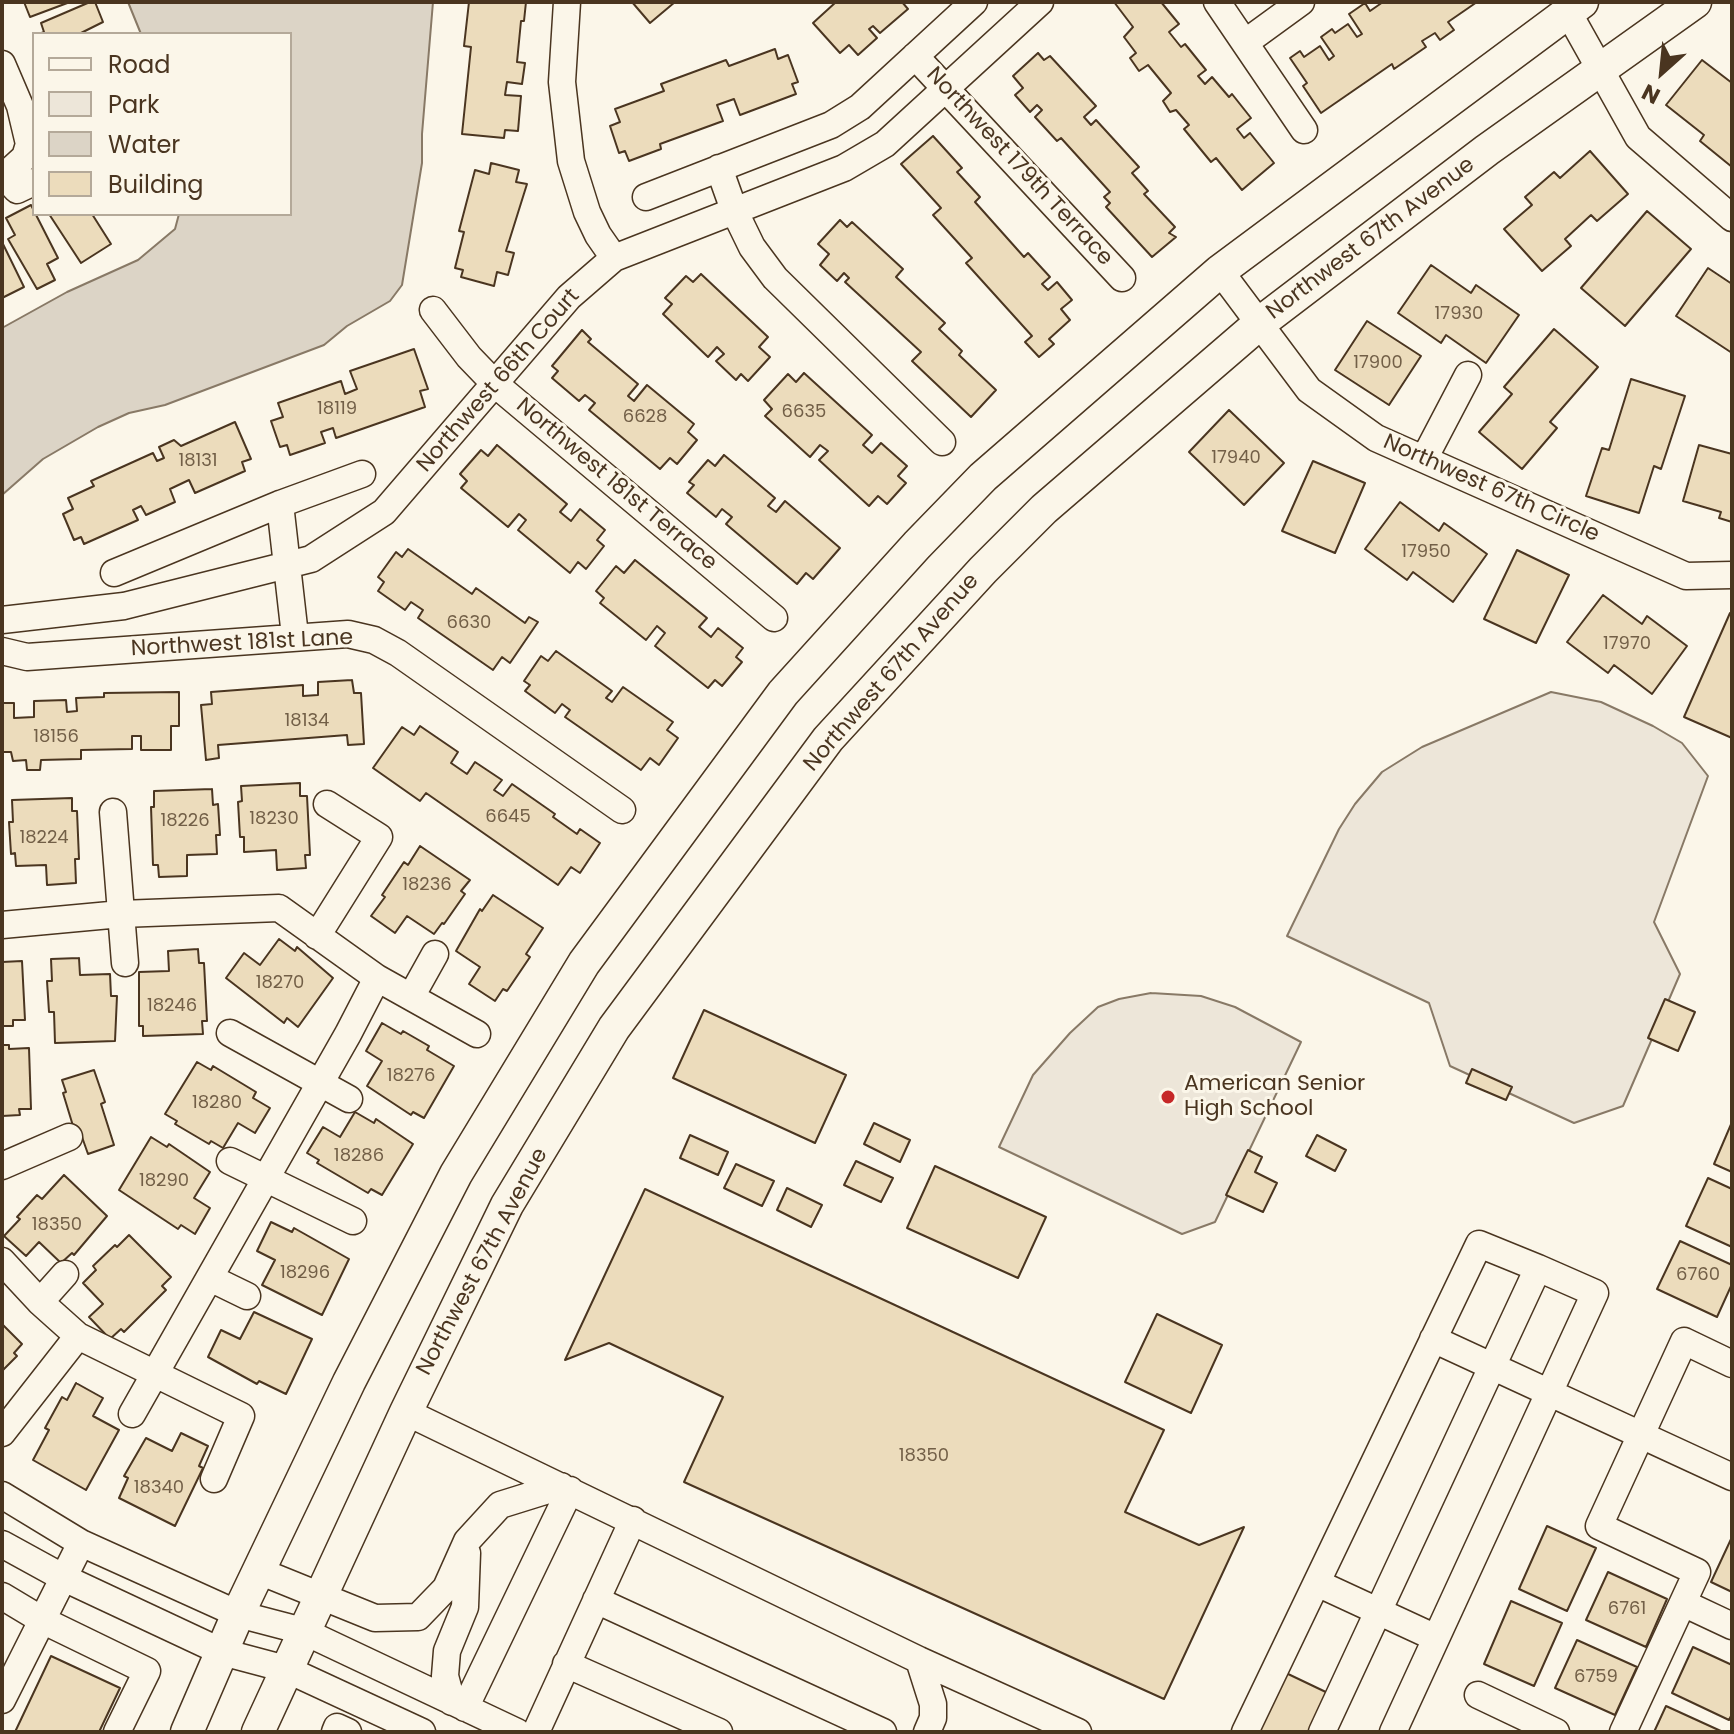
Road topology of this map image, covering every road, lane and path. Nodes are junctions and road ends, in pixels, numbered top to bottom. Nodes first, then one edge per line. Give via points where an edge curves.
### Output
1 (567, 2) edge
2 (974, 2) edge
3 (1040, 2) edge
4 (1217, 2) edge
5 (1301, 2) edge
6 (1695, 2) edge
7 (1575, 7) edge
8 (1246, 42) junction
9 (915, 56) junction
10 (2, 64) edge
11 (1600, 72) junction
12 (946, 90) junction
13 (29, 122) edge
14 (1304, 130) dead end
15 (719, 168) junction
16 (4, 178) edge
17 (32, 183) edge
18 (646, 197) dead end
19 (734, 210) junction
20 (1732, 218) edge
21 (614, 258) junction
22 (1220, 271) junction
23 (1122, 278) dead end
24 (433, 310) dead end
25 (1260, 323) junction
26 (1468, 375) dead end
27 (495, 384) junction
28 (942, 442) dead end
29 (1424, 459) junction
30 (362, 474) dead end
31 (280, 504) junction
32 (286, 566) junction
33 (114, 573) dead end
34 (1732, 575) edge
35 (774, 618) dead end
36 (2, 620) edge
37 (295, 636) junction
38 (2, 651) edge
39 (327, 804) dead end
40 (622, 810) dead end
41 (113, 812) dead end
42 (121, 914) junction
43 (2, 925) edge
44 (317, 936) junction
45 (435, 954) dead end
46 (125, 963) dead end
47 (377, 978) junction
48 (411, 997) junction
49 (230, 1033) dead end
50 (477, 1034) dead end
51 (320, 1083) junction
52 (349, 1099) dead end
53 (69, 1137) dead end
54 (230, 1161) dead end
55 (2, 1166) edge
56 (266, 1179) junction
57 (353, 1221) dead end
58 (4, 1266) edge
59 (1538, 1268) junction
60 (65, 1274) dead end
61 (210, 1278) junction
62 (247, 1296) dead end
63 (40, 1302) junction
64 (78, 1336) junction
65 (1433, 1339) junction
66 (1732, 1364) edge
67 (1493, 1366) junction
68 (155, 1374) junction
69 (1550, 1391) junction
70 (406, 1412) junction
71 (132, 1414) dead end
72 (2, 1433) edge
73 (1642, 1435) junction
74 (1732, 1477) edge
75 (214, 1479) dead end
76 (566, 1488) junction
77 (2, 1495) edge
78 (633, 1520) junction
79 (467, 1541) junction
80 (81, 1543) junction
81 (2, 1544) edge
82 (259, 1571) junction
83 (64, 1578) junction
84 (1317, 1583) junction
85 (2, 1596) edge
86 (319, 1597) junction
87 (596, 1600) junction
88 (1683, 1603) junction
89 (1379, 1611) junction
90 (238, 1614) junction
91 (42, 1620) junction
92 (1732, 1626) edge
93 (303, 1631) junction
94 (1436, 1638) junction
95 (222, 1652) junction
96 (919, 1660) junction
97 (566, 1664) junction
98 (286, 1669) junction
99 (1478, 1695) dead end
100 (2, 1700) edge
101 (458, 1705) junction
102 (117, 1732) edge
103 (187, 1732) edge
104 (258, 1732) edge
105 (335, 1732) edge
106 (348, 1732) edge
107 (422, 1732) edge
108 (517, 1732) edge
109 (536, 1732) edge
110 (719, 1732) edge
111 (883, 1732) edge
112 (927, 1732) edge
113 (1078, 1732) edge
114 (1245, 1732) edge
115 (1322, 1732) edge
116 (1393, 1732) edge
117 (1556, 1732) edge
118 (1623, 1732) edge

1 - 21 street via 562,82 571,161 587,212
2 - 9 street
3 - 12 street, Northwest 66th Court
4 - 8 street
5 - 8 street
6 - 11 main road, Northwest 67th Avenue
7 - 11 street
7 - 22 main road
8 - 14 street
9 - 12 street, Northwest 179th Terrace
9 - 15 street via 860,107 831,125
10 - 13 street
11 - 20 street via 1638,137
11 - 25 main road, Northwest 67th Avenue via 1487,150
12 - 19 street, Northwest 66th Court via 885,144 844,168
12 - 23 street, Northwest 179th Terrace
13 - 16 street via 25,157
15 - 18 street
15 - 19 street
16 - 17 street via 17,190
19 - 21 street, Northwest 66th Court
19 - 28 street via 775,278
21 - 27 street, Northwest 66th Court via 569,297
22 - 25 street, Northwest 67th Circle
22 - 82 main road via 983,477 917,545 774,706 584,963 463,1161
24 - 27 street, Northwest 181st Terrace
25 - 29 street, Northwest 67th Circle via 1309,390 1376,438
25 - 70 main road, Northwest 67th Avenue via 1044,509 828,739 614,1028 507,1205
26 - 29 street
27 - 32 street, Northwest 66th Court via 384,512 311,559
27 - 35 street, Northwest 181st Terrace
29 - 34 street, Northwest 67th Circle via 1686,576
30 - 31 street
31 - 32 street
31 - 33 street
32 - 36 street, Northwest 66th Court via 124,606
32 - 37 street
37 - 38 street, Northwest 181st Lane via 27,657
37 - 40 street, Northwest 181st Lane via 348,634 374,640
39 - 44 street via 379,837
41 - 42 street
42 - 43 street
42 - 44 street via 279,908
42 - 46 street
44 - 47 street
45 - 48 street
47 - 48 street
47 - 51 street
48 - 50 street
49 - 51 street
51 - 52 street
51 - 56 street
53 - 55 street
54 - 56 street
56 - 57 street
56 - 61 street
58 - 63 street
59 - 65 street via 1479,1244
59 - 67 street
59 - 69 street via 1595,1293
60 - 63 street
61 - 62 street
61 - 68 street
63 - 64 street
64 - 68 street
64 - 72 street
65 - 67 street
65 - 84 street
66 - 73 street via 1684,1341
67 - 69 street
67 - 89 street
68 - 71 street
68 - 75 street via 241,1416
69 - 73 street
69 - 94 street
70 - 76 street
70 - 86 main road, Northwest 67th Avenue
73 - 74 street
73 - 88 street via 1599,1526 1697,1572
76 - 78 street
76 - 79 street via 500,1505
76 - 101 street
77 - 80 street
78 - 87 street
78 - 96 street
79 - 86 street via 446,1588 418,1617 375,1618
79 - 101 street via 465,1607 447,1651 445,1676
80 - 83 street
80 - 90 street
81 - 83 street
82 - 86 street
82 - 90 main road
83 - 91 street
83 - 95 street
84 - 89 street
84 - 114 street
85 - 91 street
86 - 93 main road, Northwest 67th Avenue
87 - 97 street
87 - 111 street
88 - 92 street
88 - 118 street
89 - 94 street
89 - 115 street
90 - 93 street
90 - 95 main road
91 - 100 street
91 - 102 street via 147,1671
93 - 98 main road, Northwest 67th Avenue
93 - 101 street
94 - 116 street
95 - 98 street
95 - 103 main road
96 - 112 street via 933,1704
96 - 113 street
97 - 109 street
97 - 110 street
98 - 104 main road, Northwest 67th Avenue
98 - 107 street
99 - 117 street
101 - 108 street
105 - 106 street via 337,1727

